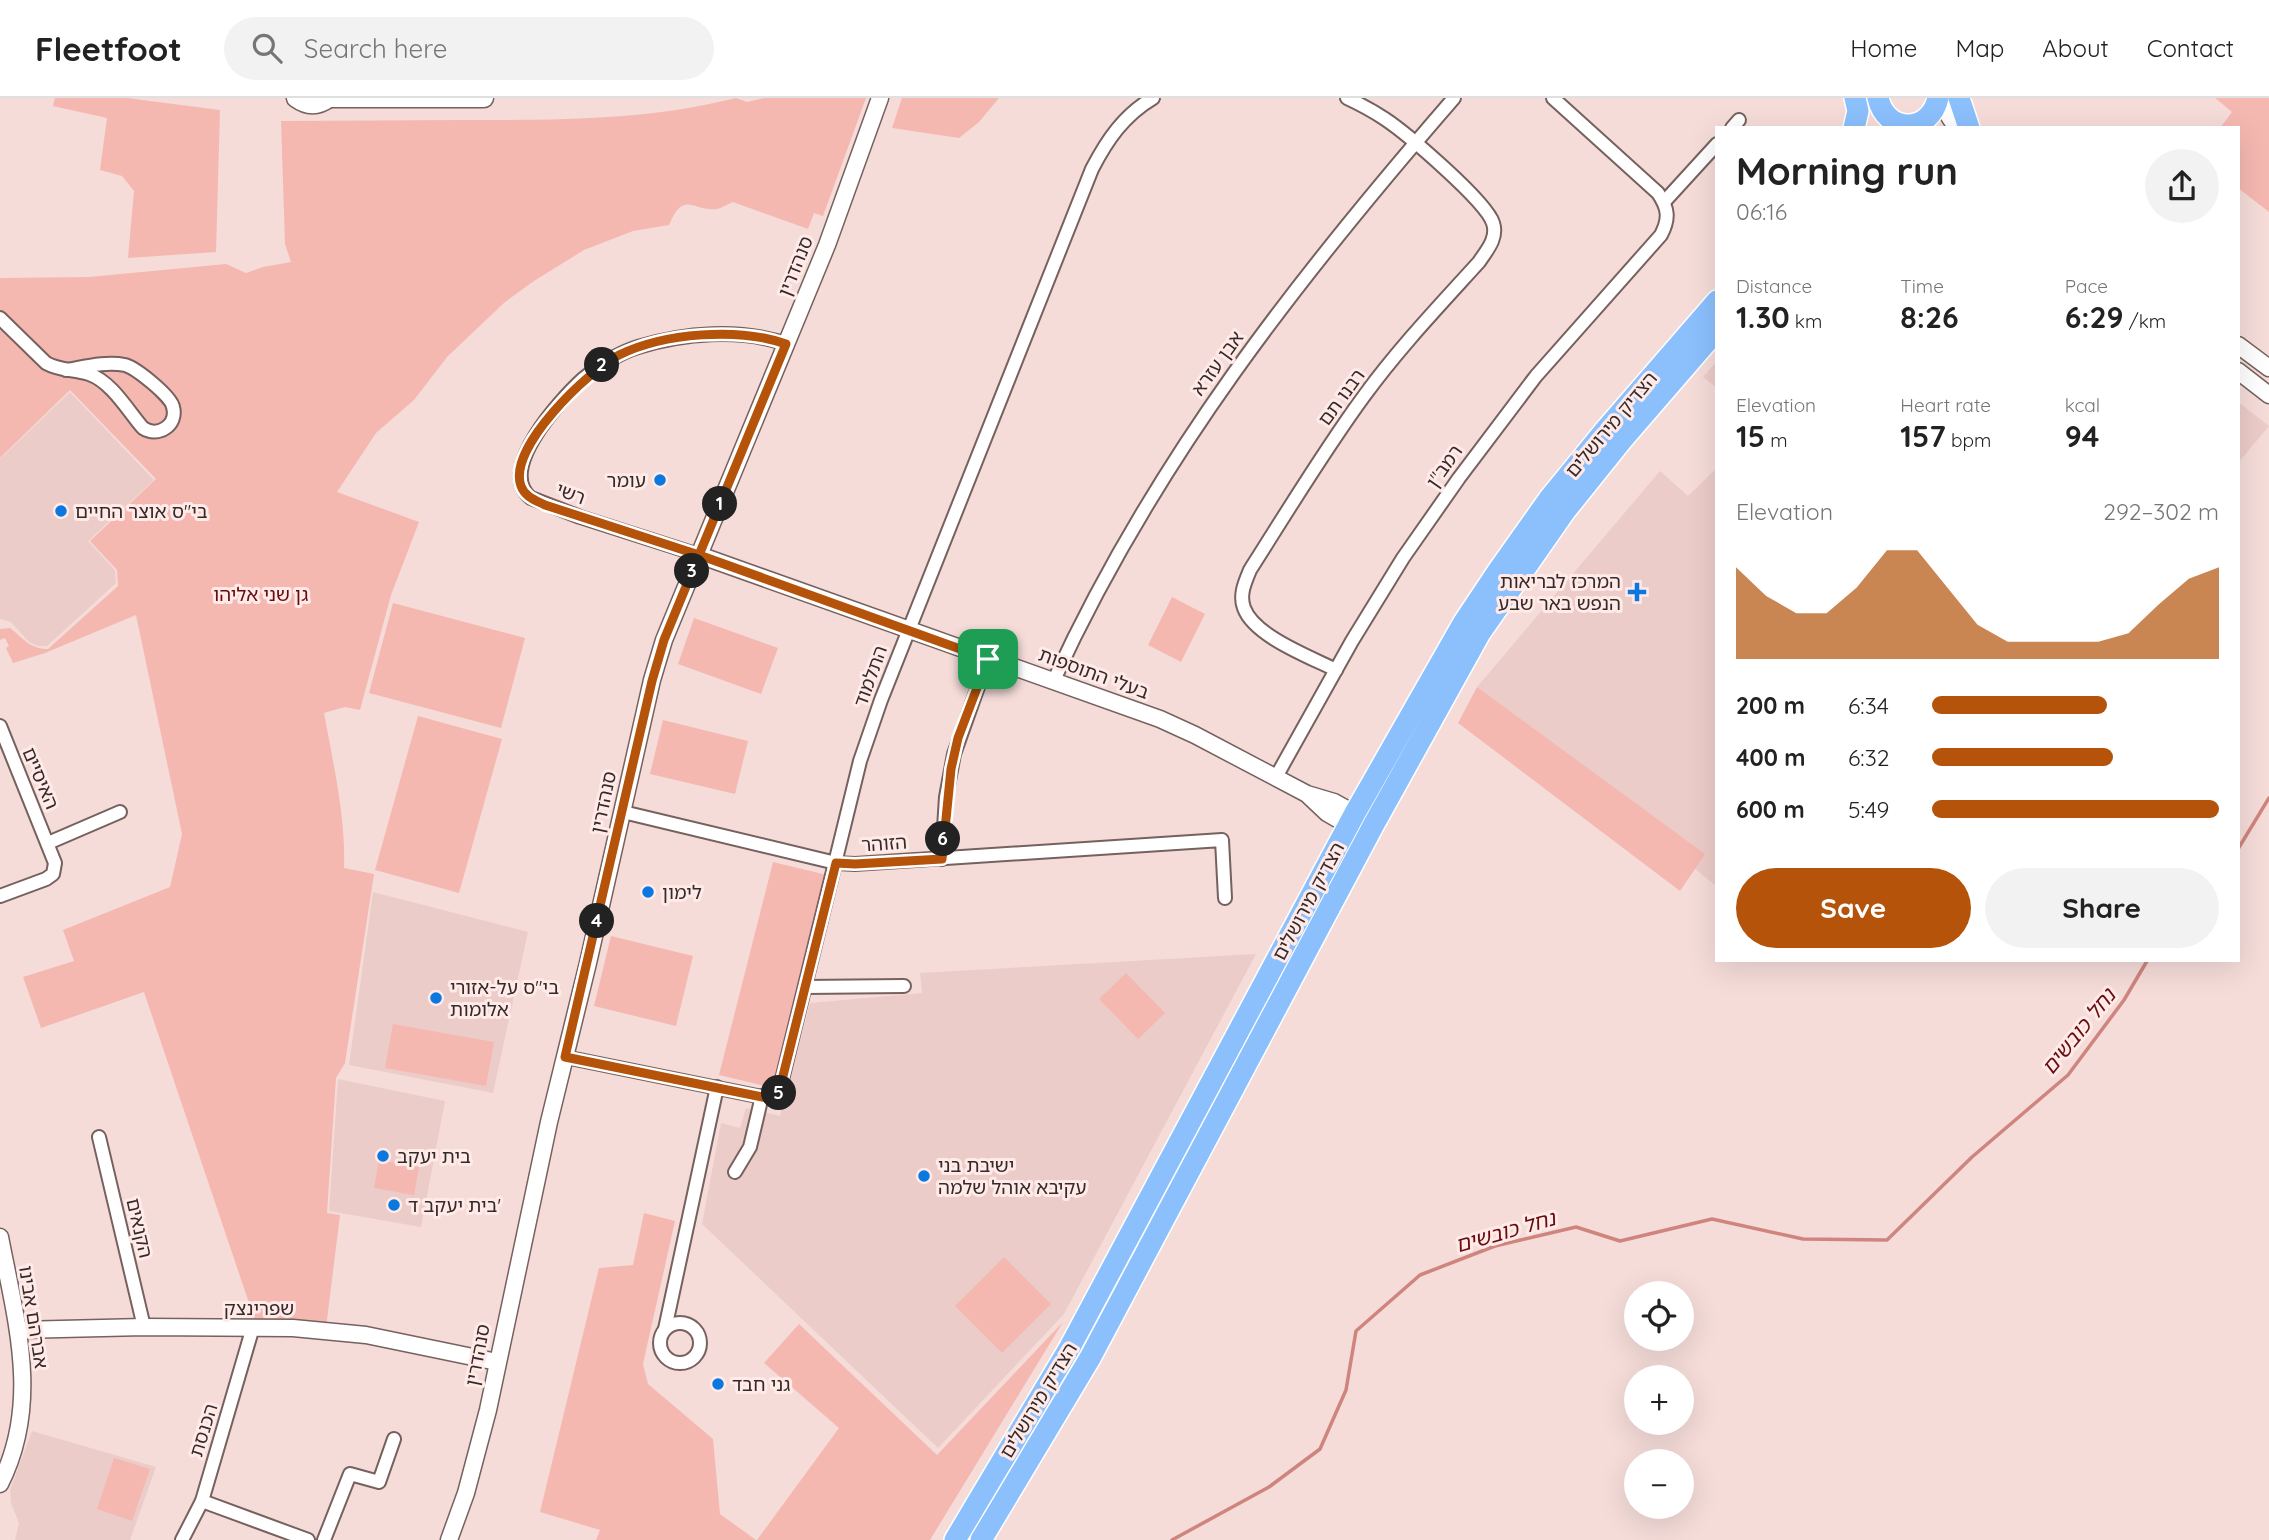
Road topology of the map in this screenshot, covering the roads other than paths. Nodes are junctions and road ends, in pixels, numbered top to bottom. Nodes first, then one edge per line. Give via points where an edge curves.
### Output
1 (296, 98) edge
2 (329, 98) edge
3 (484, 98) edge
4 (880, 98) edge
5 (1153, 98) edge
6 (1347, 98) edge
7 (1454, 98) edge
8 (1553, 98) edge
9 (1855, 98) edge
10 (1945, 98) edge
11 (1878, 100) edge
12 (1854, 126) edge
13 (1864, 126) edge
14 (1907, 126) edge
15 (1957, 126) edge
16 (1967, 126) edge
17 (1415, 143) junction
18 (1715, 146) edge
19 (1664, 202) junction
20 (1715, 303) edge
21 (0, 318) edge
22 (1715, 332) edge
23 (786, 344) junction
24 (2240, 346) edge
25 (2269, 368) edge
26 (66, 370) junction
27 (2240, 373) edge
28 (2269, 395) edge
29 (699, 555) junction
30 (908, 630) junction
31 (988, 659) junction
32 (1336, 670) junction
33 (1054, 680) junction
34 (0, 726) edge
35 (1276, 777) junction
36 (120, 811) dead end
37 (623, 812) junction
38 (1361, 824) junction
39 (48, 843) junction
40 (942, 859) junction
41 (836, 863) junction
42 (0, 896) edge
43 (1224, 898) dead end
44 (904, 986) dead end
45 (805, 987) junction
46 (565, 1057) junction
47 (718, 1087) junction
48 (762, 1096) junction
49 (99, 1137) dead end
50 (735, 1172) dead end
51 (0, 1237) edge
52 (144, 1327) junction
53 (253, 1327) junction
54 (665, 1329) dead end
55 (19, 1330) junction
56 (497, 1362) junction
57 (394, 1439) dead end
58 (0, 1484) edge
59 (202, 1501) junction
60 (182, 1540) edge
61 (308, 1540) edge
62 (324, 1540) edge
63 (449, 1540) edge
64 (955, 1540) edge
65 (981, 1540) edge

1 - 2 main road via 306,104
2 - 3 main road
4 - 23 street, סנהדרין
5 - 30 street, התלמוד via 1129,115 1103,146
6 - 17 street
7 - 17 street, אבן עזרא
8 - 19 street
9 - 12 main road
10 - 14 main road via 1932,114
10 - 15 street via 1946,112
10 - 16 main road
11 - 13 main road
11 - 14 main road via 1887,117
17 - 32 street, רבנו תם via 1480,204 1493,223 1491,246 1365,395 1244,584 1244,608 1252,622
17 - 33 street, אבן עזרא via 1308,272 1191,432 1103,582
18 - 19 street
19 - 32 street, רמב"ן via 1668,214 1661,235 1503,417 1403,558
20 - 38 main road, הצדיק מירושלים via 1607,428 1520,539 1464,622
21 - 26 street via 46,363
22 - 38 main road, הצדיק מירושלים via 1622,440 1521,571
23 - 29 street, סנהדרין
23 - 29 street, רשי via 716,335 638,347 583,380 542,426 525,454 520,484 531,498
24 - 25 street
26 - 26 street via 99,379 150,433 168,427 173,419 171,402 135,369 115,364
27 - 28 street
29 - 30 street, בעלי התוספות
29 - 37 street, סנהדרין via 664,640
30 - 31 street, בעלי התוספות
30 - 41 street, התלמוד via 860,761
31 - 33 street, בעלי התוספות
31 - 40 street via 958,738
32 - 35 street, רמב"ן
33 - 35 street, בעלי התוספות via 1160,719
34 - 39 street, האיסיים
35 - 38 street, בעלי התוספות via 1334,802
36 - 39 street
37 - 41 street, הזוהר
37 - 46 street, סנהדרין
38 - 64 main road, הצדיק מירושלים via 1070,1347
38 - 65 main road, הצדיק מירושלים via 1090,1358
39 - 42 street, האיסיים via 55,863 53,874
40 - 41 street, הזוהר
40 - 43 street, הזוהר via 1222,840
41 - 45 street, התלמוד
44 - 45 street
45 - 48 street, התלמוד via 777,1100
46 - 47 street
46 - 56 street, סנהדרין
47 - 48 street
47 - 54 street
48 - 50 street via 751,1147
49 - 52 street, הקנאים
51 - 55 street, אברהם אבינו
52 - 53 street, שפרינצק
52 - 55 street, שפרינצק
53 - 56 street, שפרינצק via 366,1335
53 - 59 street, הכנסת
55 - 58 street, אברהם אבינו via 21,1420
56 - 63 street, סנהדרין via 478,1449
57 - 62 street via 379,1482 350,1474
59 - 60 street, הכנסת
59 - 61 street

